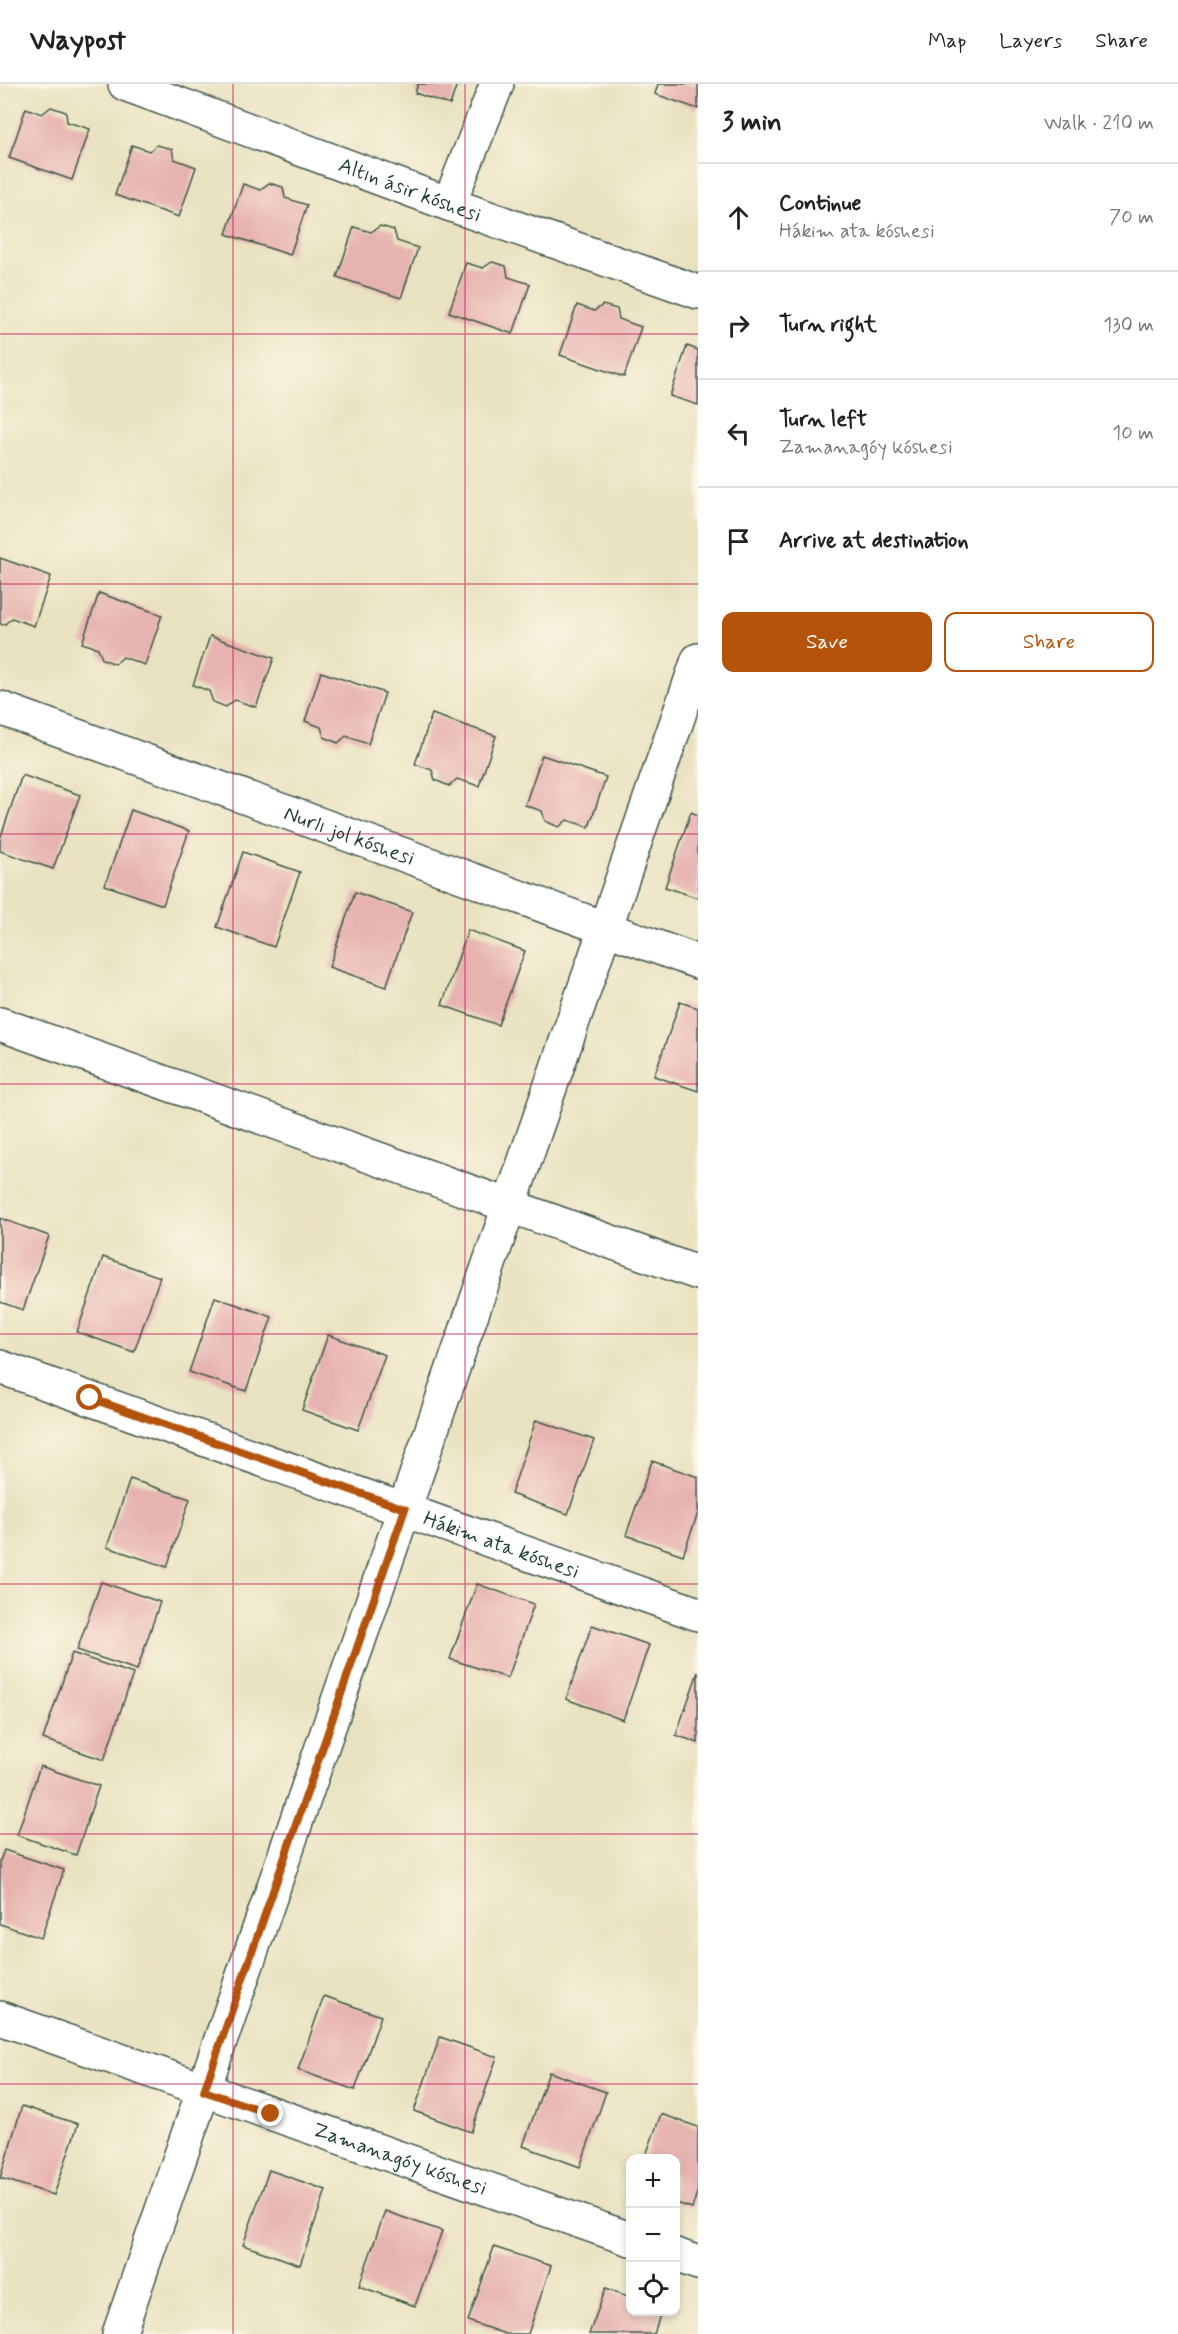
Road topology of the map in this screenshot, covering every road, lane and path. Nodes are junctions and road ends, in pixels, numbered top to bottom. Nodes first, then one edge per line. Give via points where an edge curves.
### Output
1 (124, 84) edge
2 (497, 84) edge
3 (449, 204) junction
4 (698, 292) edge
5 (698, 660) edge
6 (0, 708) edge
7 (605, 928) junction
8 (698, 962) edge
9 (0, 1024) edge
10 (510, 1206) junction
11 (698, 1273) edge
12 (0, 1367) edge
13 (405, 1509) junction
14 (698, 1614) edge
15 (0, 2018) edge
16 (204, 2091) junction
17 (626, 2238) edge
18 (680, 2257) edge
19 (698, 2263) edge
20 (119, 2334) edge

1 - 3 street, Altın ásir kóshesi
2 - 3 street
3 - 4 street, Altın ásir kóshesi
5 - 7 street
6 - 7 street, Nurlı jol kóshesi
7 - 8 street, Nurlı jol kóshesi
7 - 10 street
9 - 10 street
10 - 11 street
10 - 13 street
12 - 13 street, Hákim ata kóshesi
13 - 14 street, Hákim ata kóshesi
13 - 16 street
15 - 16 street, Zamanagóy kóshesi
16 - 17 street, Zamanagóy kóshesi
16 - 20 street
18 - 19 street

